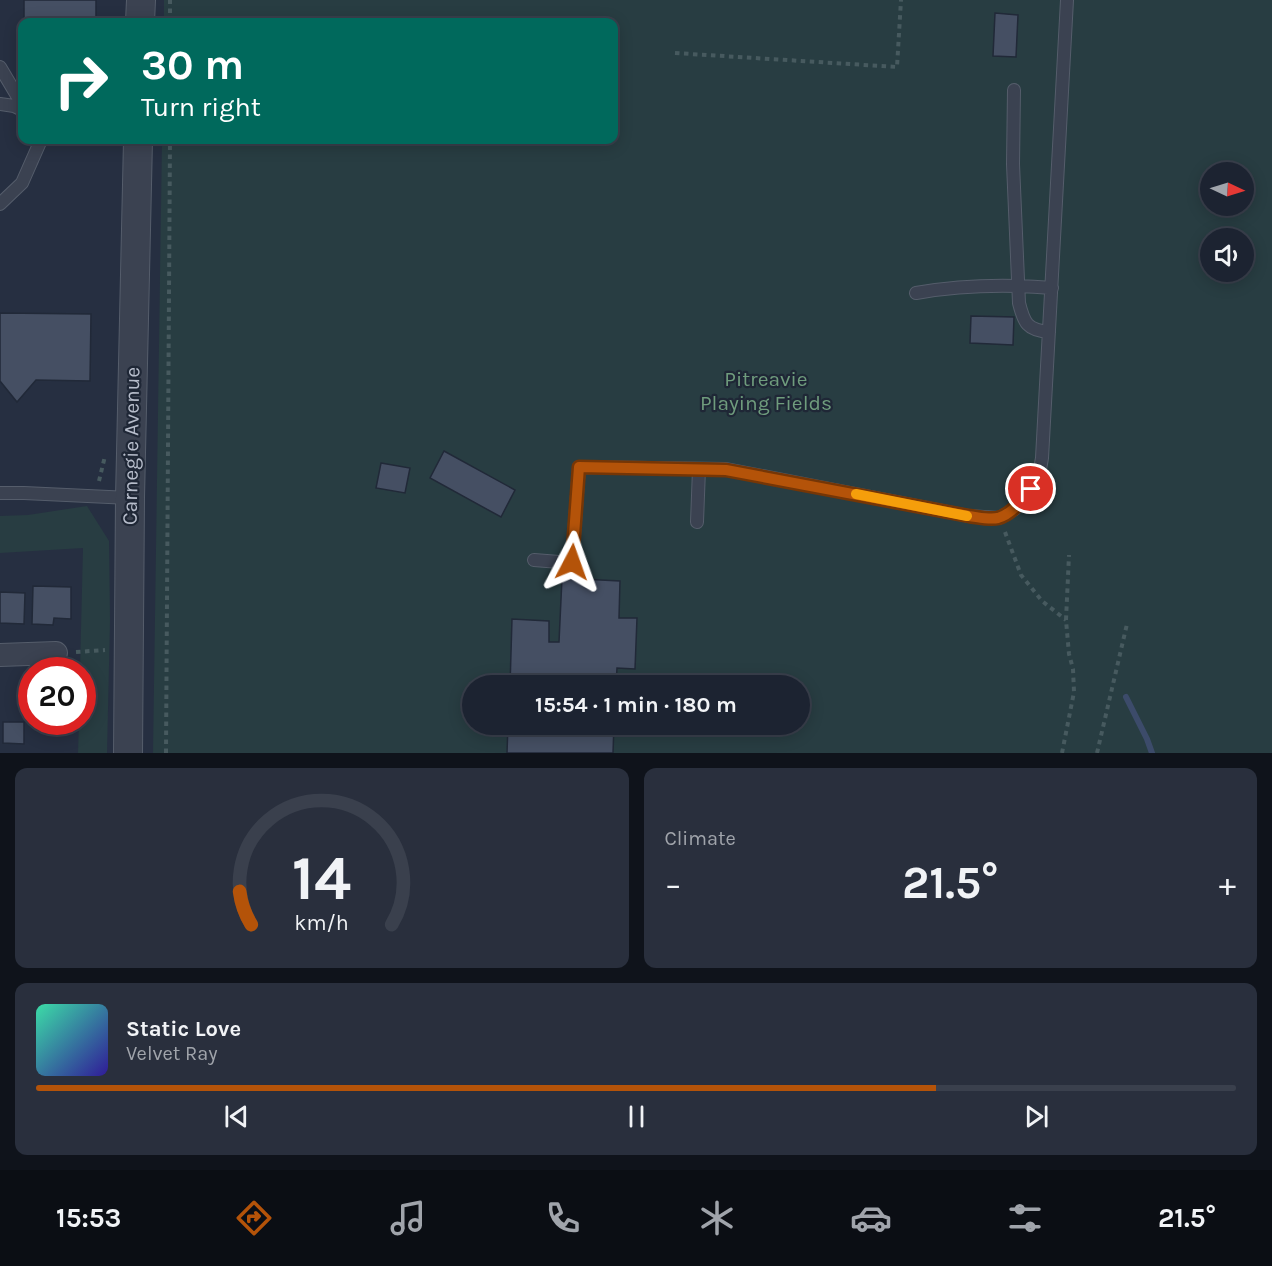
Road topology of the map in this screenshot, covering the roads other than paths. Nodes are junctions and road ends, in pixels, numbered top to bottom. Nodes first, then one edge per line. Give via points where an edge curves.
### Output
1 (141, 0) edge
2 (1067, 0) edge
3 (140, 18) edge
4 (0, 67) edge
5 (1014, 90) dead end
6 (18, 97) edge
7 (0, 104) edge
8 (18, 108) edge
9 (38, 144) edge
10 (138, 144) edge
11 (0, 204) edge
12 (1017, 285) junction
13 (1052, 288) junction
14 (916, 293) dead end
15 (1049, 332) junction
16 (699, 469) junction
17 (0, 493) edge
18 (130, 498) junction
19 (697, 522) dead end
20 (534, 560) dead end
21 (56, 653) road end
22 (0, 655) edge
23 (128, 753) edge

1 - 3 street
2 - 13 lane
4 - 6 lane
5 - 12 lane
7 - 8 lane
9 - 11 lane via 22,183
10 - 18 street, Carnegie Avenue
12 - 13 lane
12 - 14 lane
12 - 15 lane via 1027,324
13 - 15 lane
15 - 16 lane via 1039,475 1014,508 999,518 969,516 726,470
16 - 19 lane
16 - 20 lane via 579,467 572,562
17 - 18 lane
18 - 23 street, Carnegie Avenue
21 - 22 street

